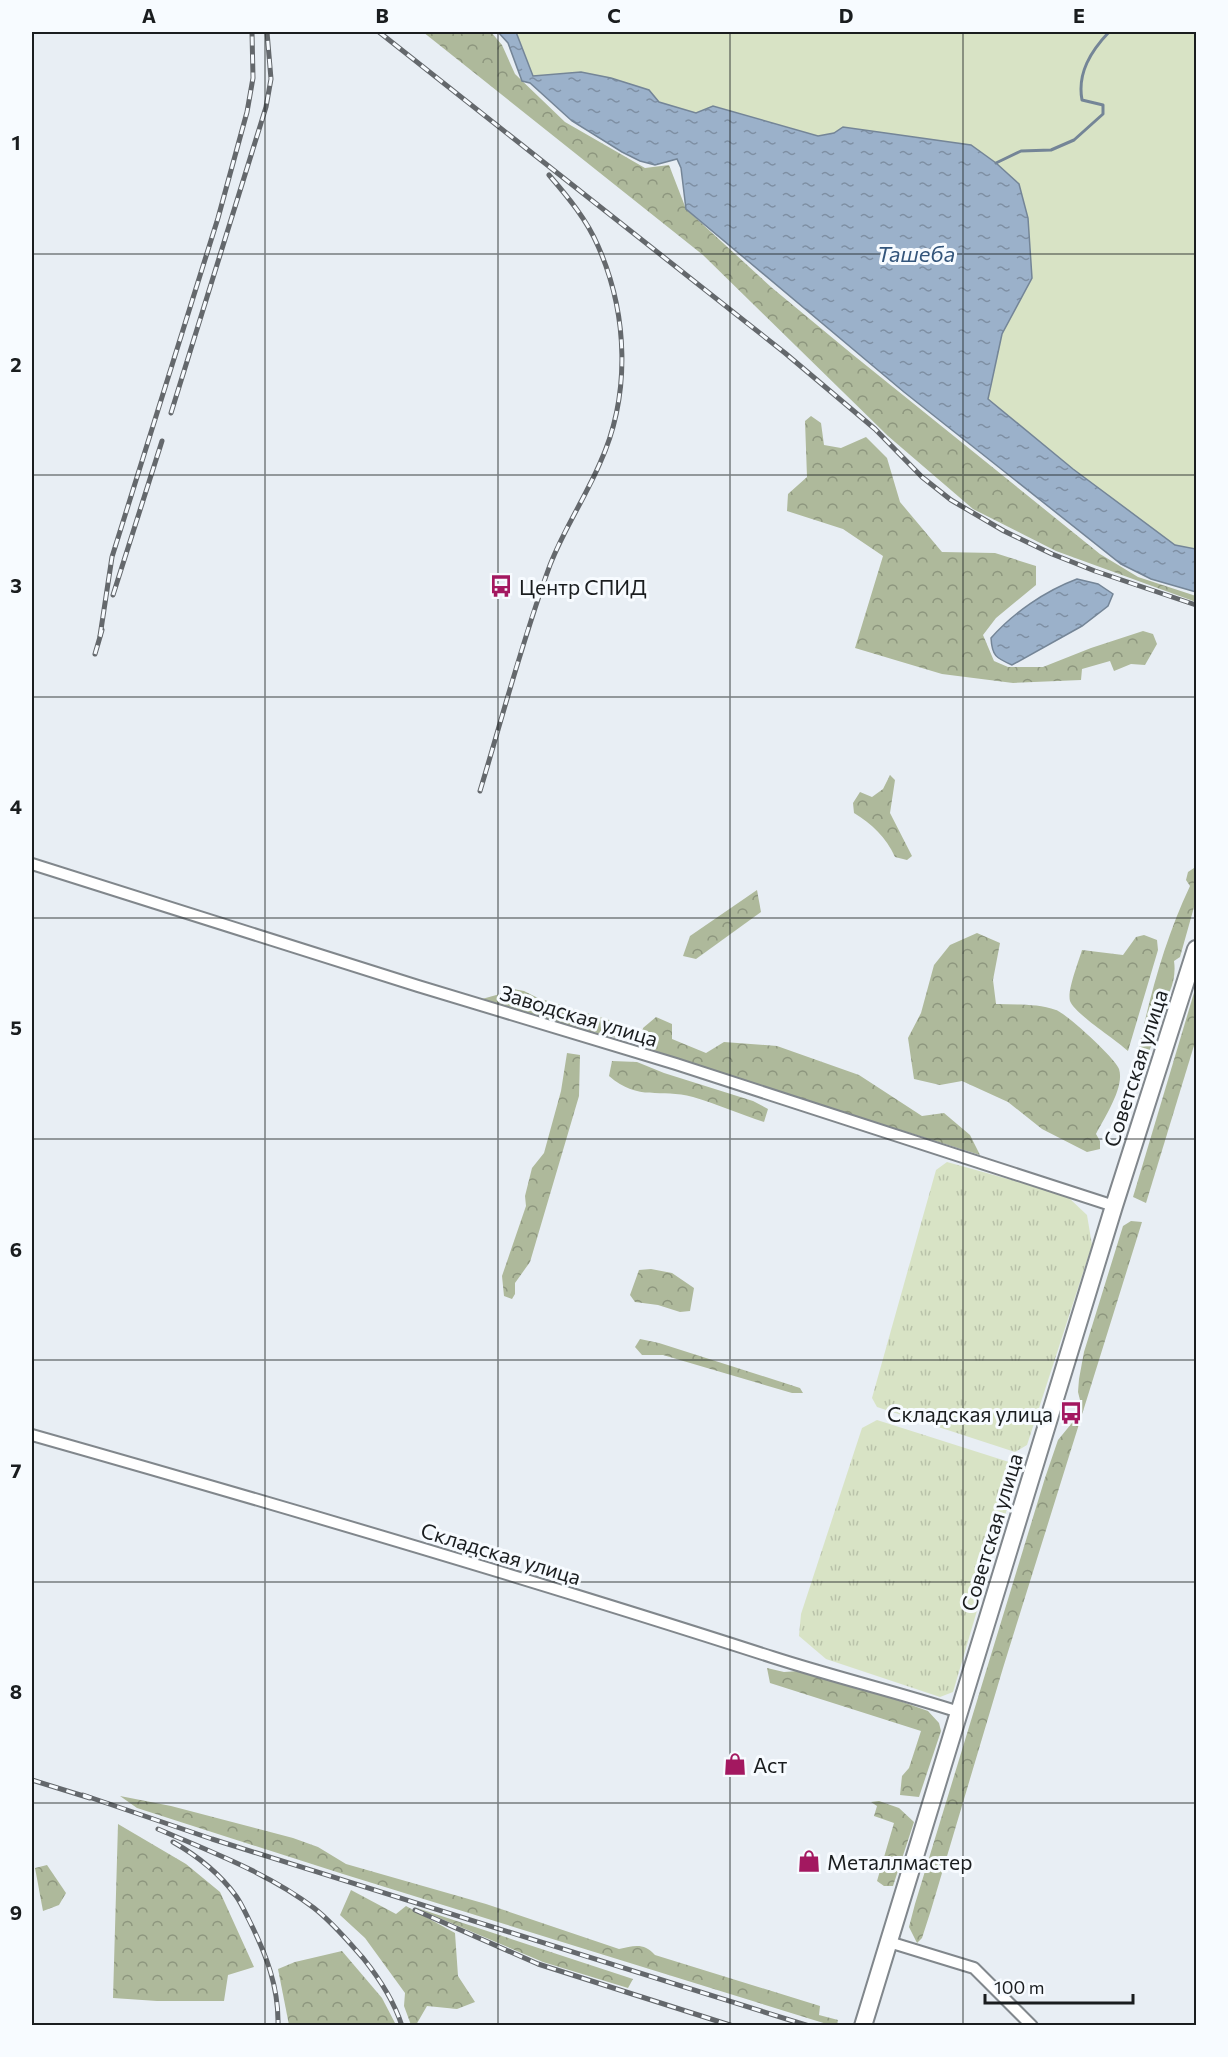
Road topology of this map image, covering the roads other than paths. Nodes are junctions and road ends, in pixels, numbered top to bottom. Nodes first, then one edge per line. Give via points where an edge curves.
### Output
1 (32, 864) edge
2 (1197, 949) edge
3 (1114, 1206) junction
4 (32, 1435) edge
5 (959, 1712) junction
6 (890, 1942) junction
7 (863, 2025) edge
8 (1032, 2025) edge

1 - 3 street, Заводская улица via 676,1064
2 - 3 main road, Советская улица
3 - 5 main road, Советская улица
4 - 5 street, Складская улица
5 - 6 main road, Советская улица
6 - 7 main road, Советская улица
6 - 8 street via 974,1968

